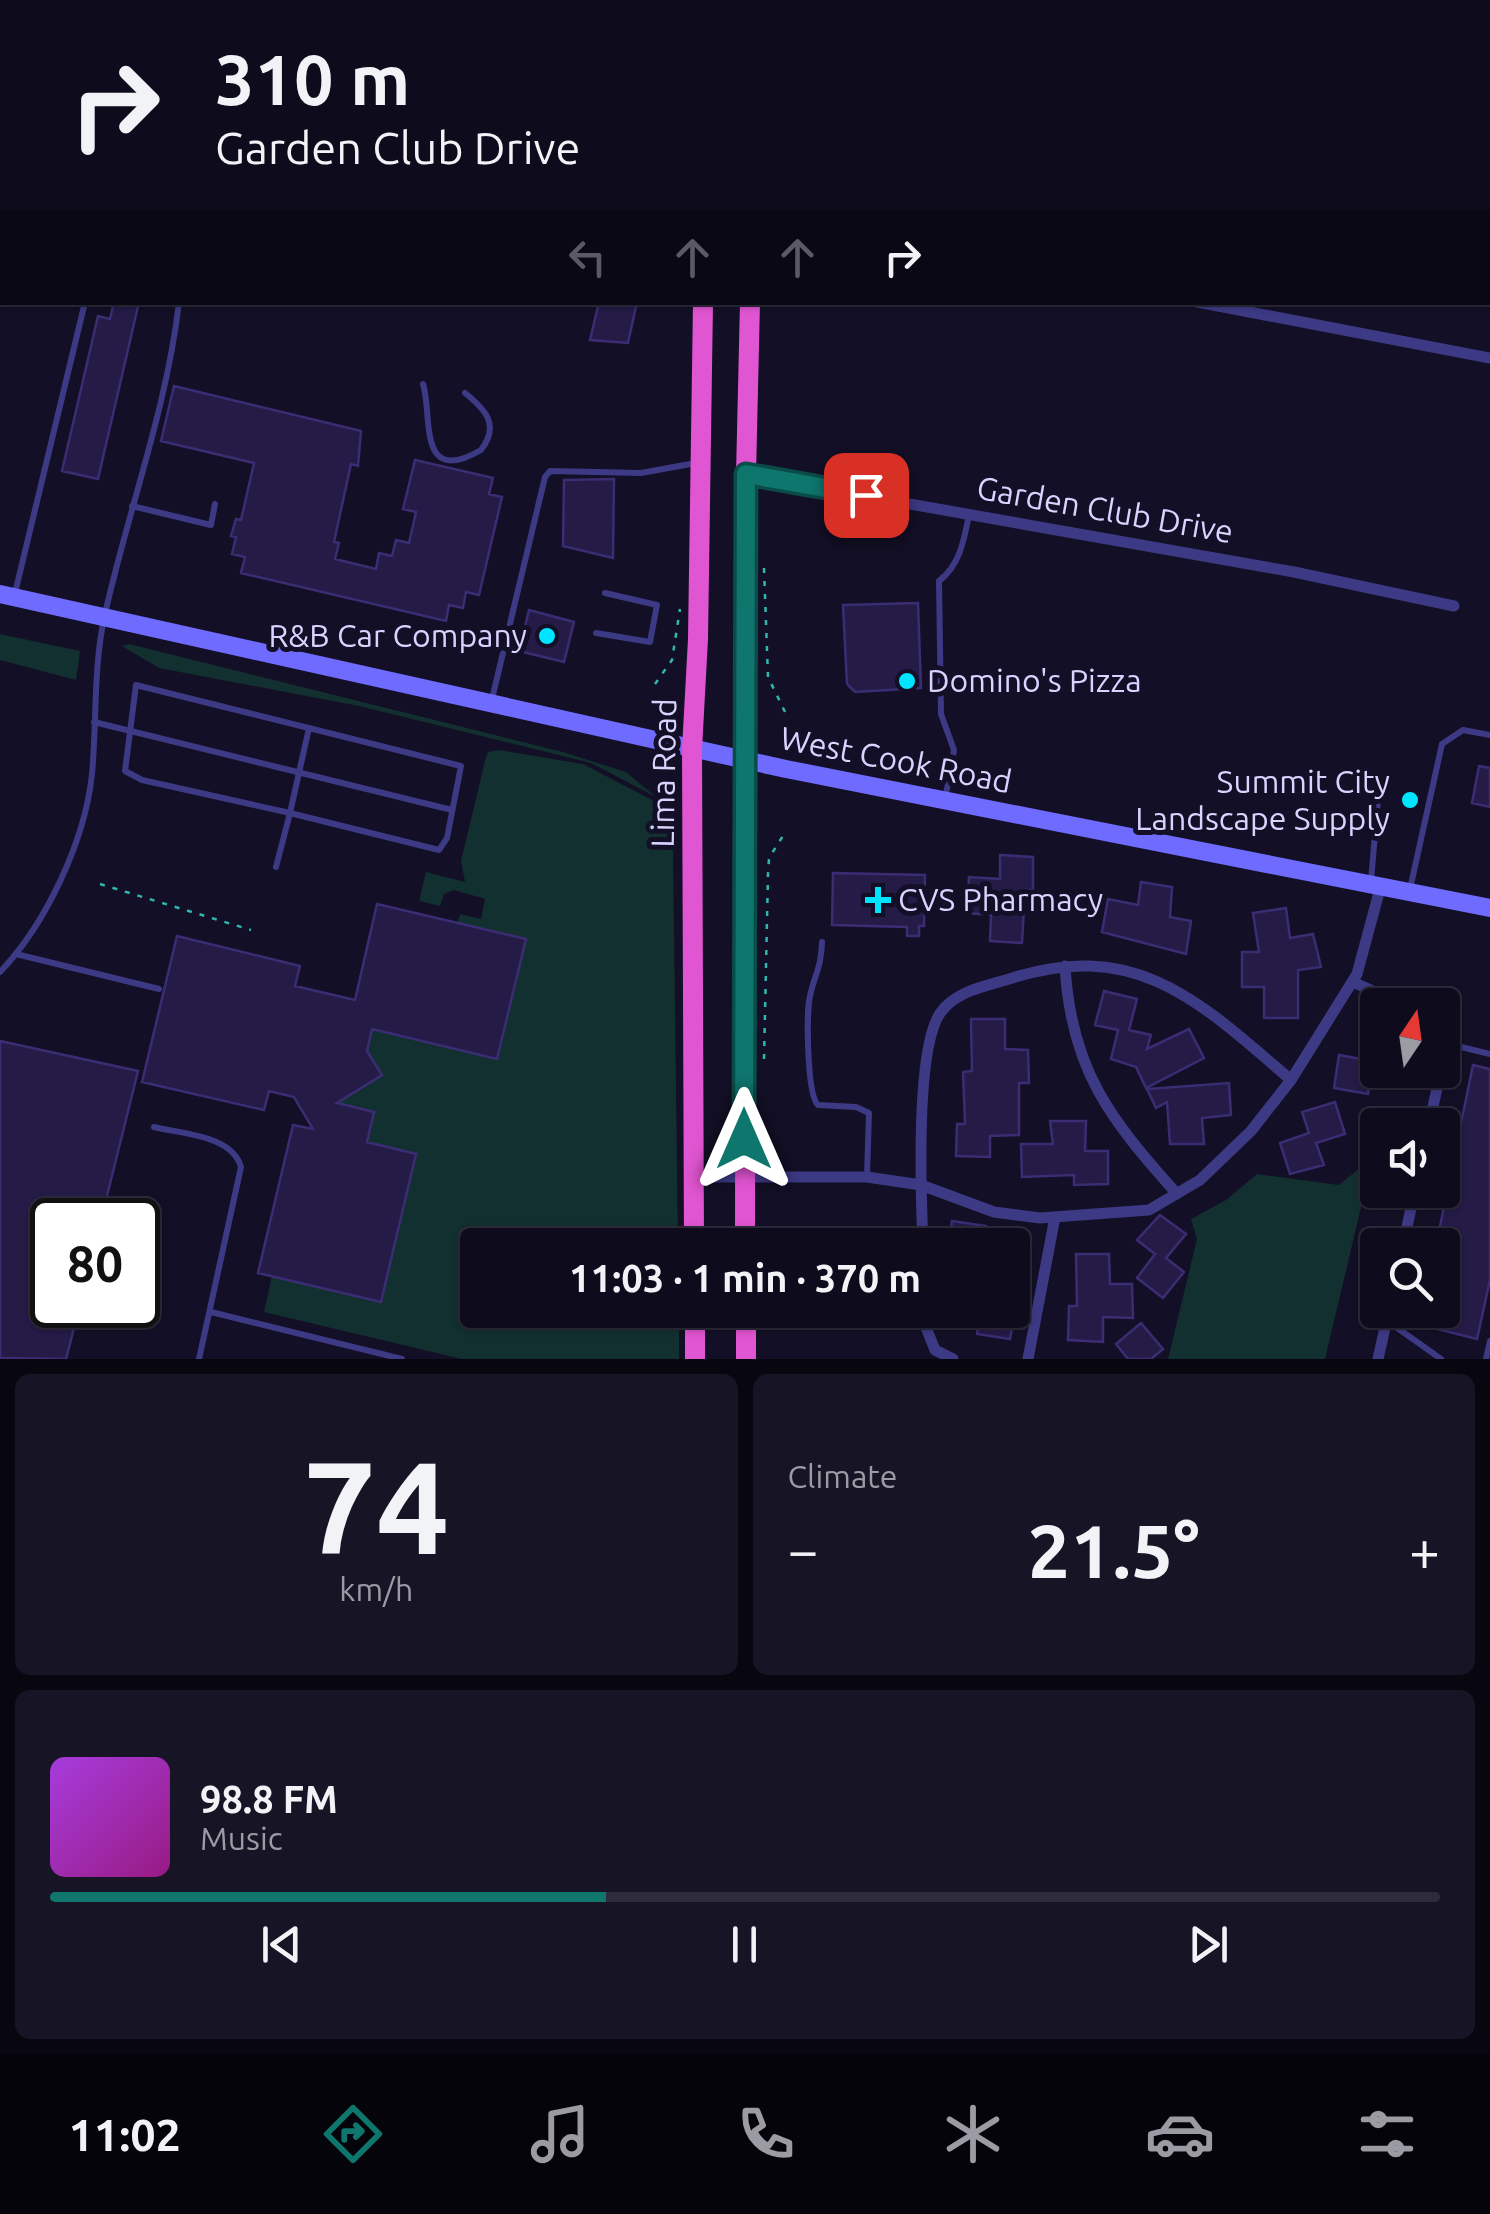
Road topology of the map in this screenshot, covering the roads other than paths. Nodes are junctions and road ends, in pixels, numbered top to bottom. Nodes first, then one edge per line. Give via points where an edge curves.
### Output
1 (84, 305) edge
2 (177, 305) edge
3 (704, 305) edge
4 (750, 305) edge
5 (1213, 305) edge
6 (1490, 358) edge
7 (422, 384) dead end
8 (464, 392) dead end
9 (702, 463) junction
10 (746, 474) junction
11 (215, 504) dead end
12 (132, 506) junction
13 (969, 514) junction
14 (605, 593) dead end
15 (7, 596) edge
16 (1454, 606) dead end
17 (104, 619) junction
18 (596, 634) dead end
19 (490, 705) junction
20 (94, 722) junction
21 (309, 728) junction
22 (128, 730) junction
23 (1490, 735) edge
24 (692, 749) junction
25 (747, 760) junction
26 (300, 771) junction
27 (1378, 798) dead end
28 (945, 801) junction
29 (452, 810) junction
30 (290, 813) junction
31 (276, 867) dead end
32 (1376, 884) junction
33 (1410, 890) junction
34 (1490, 908) edge
35 (822, 942) dead end
36 (16, 954) junction
37 (1065, 966) junction
38 (0, 972) edge
39 (1353, 982) junction
40 (1366, 988) edge
41 (159, 989) dead end
42 (1460, 1045) edge
43 (1490, 1054) edge
44 (1291, 1080) junction
45 (154, 1127) dead end
46 (744, 1177) junction
47 (867, 1177) junction
48 (693, 1178) junction
49 (920, 1184) junction
50 (1177, 1194) junction
51 (1055, 1217) junction
52 (694, 1228) edge
53 (745, 1228) edge
54 (922, 1228) edge
55 (211, 1312) junction
56 (694, 1328) edge
57 (746, 1328) edge
58 (926, 1328) edge
59 (1385, 1328) edge
60 (1404, 1328) edge
61 (1490, 1341) edge
62 (199, 1359) edge
63 (402, 1359) edge
64 (695, 1359) edge
65 (746, 1359) edge
66 (953, 1359) edge
67 (1028, 1359) edge
68 (1378, 1359) edge
69 (1441, 1359) edge
70 (1486, 1359) edge

1 - 15 lane
2 - 12 lane
3 - 9 highway, Lima Road
4 - 10 highway
5 - 6 street
7 - 8 lane via 426,435 441,456 456,460 481,450 491,427 488,414
9 - 19 lane via 641,472 550,471
9 - 24 highway, Lima Road
10 - 13 street, Garden Club Drive
10 - 25 highway
11 - 12 lane via 210,525
12 - 17 lane
13 - 16 street, Garden Club Drive
13 - 28 lane via 962,549 940,581 941,714 954,750
14 - 18 lane via 657,605 650,642
15 - 17 main road, West Cook Road
17 - 19 main road, West Cook Road
17 - 20 lane
19 - 24 main road, West Cook Road
20 - 22 lane
20 - 36 lane via 92,777 75,841
21 - 22 lane via 136,685
21 - 26 lane
21 - 29 lane via 460,766
22 - 26 lane
22 - 30 lane via 124,771
23 - 33 lane via 1463,730 1442,744
24 - 25 main road, West Cook Road
24 - 48 highway, Lima Road
25 - 28 main road, West Cook Road
25 - 46 highway
26 - 29 lane
26 - 30 lane
27 - 32 lane
28 - 32 main road, West Cook Road
29 - 30 lane via 439,850
30 - 31 lane
32 - 33 main road, West Cook Road
32 - 39 street
33 - 34 main road, West Cook Road
35 - 47 lane via 821,972 810,997 810,1090 818,1106 856,1106 869,1113
36 - 38 lane
36 - 41 lane
37 - 44 street via 1100,966 1195,999
37 - 49 street via 966,992 941,1012 926,1056
37 - 50 street via 1082,1065 1129,1140
39 - 40 street
39 - 44 street
42 - 43 lane
44 - 50 street via 1251,1131
45 - 55 lane via 220,1143 240,1160
46 - 47 street
46 - 48 street
46 - 53 highway
47 - 49 street
48 - 52 highway, Lima Road
49 - 51 street via 994,1212
49 - 54 street
50 - 51 street via 1150,1210
51 - 67 street
55 - 62 lane
55 - 63 lane
56 - 64 highway
57 - 65 highway
58 - 66 street via 934,1350
59 - 68 street
60 - 69 lane
61 - 70 lane

